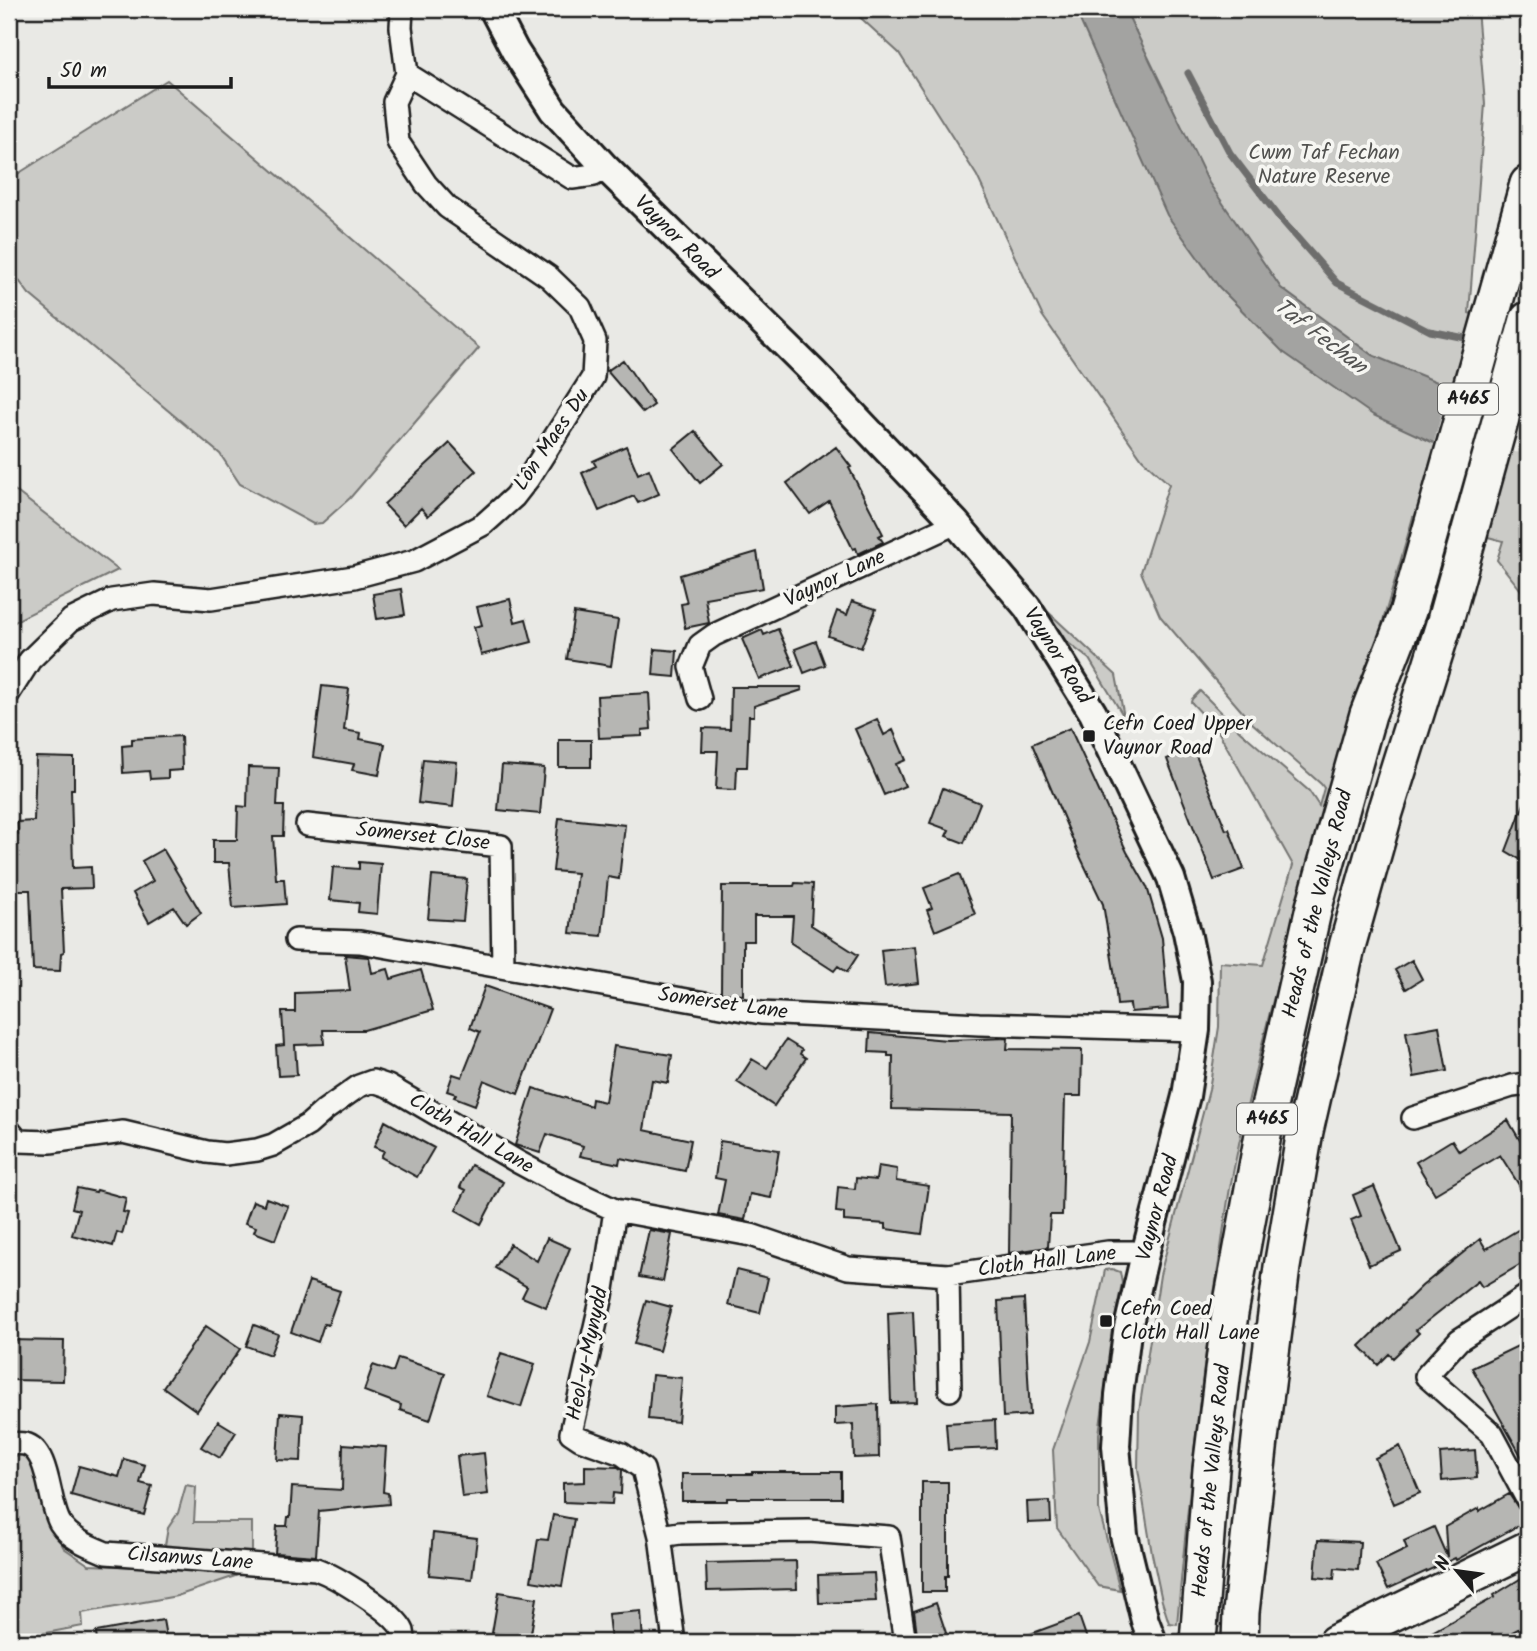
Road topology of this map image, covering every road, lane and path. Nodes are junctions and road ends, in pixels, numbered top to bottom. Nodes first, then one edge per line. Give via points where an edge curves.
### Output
1 (401, 9) edge
2 (493, 9) edge
3 (407, 74) junction
4 (605, 167) junction
5 (1528, 186) edge
6 (1528, 320) edge
7 (956, 523) junction
8 (9, 693) edge
9 (700, 699) dead end
10 (307, 825) dead end
11 (296, 940) dead end
12 (503, 967) junction
13 (1196, 1030) junction
14 (1528, 1084) edge
15 (1413, 1118) dead end
16 (9, 1130) edge
17 (615, 1210) junction
18 (1145, 1254) junction
19 (948, 1275) junction
20 (1528, 1295) edge
21 (950, 1390) dead end
22 (9, 1443) edge
23 (1528, 1501) edge
24 (660, 1536) junction
25 (1528, 1548) edge
26 (404, 1642) edge
27 (674, 1642) edge
28 (905, 1642) edge
29 (1153, 1642) edge
30 (1198, 1642) edge
31 (1240, 1642) edge
32 (1335, 1642) edge

1 - 3 street, Lôn Maes Du
2 - 4 street, Vaynor Road via 552,110
3 - 4 street via 572,178 594,175
3 - 8 street, Lôn Maes Du via 394,103 398,142 447,207 549,277 580,307 595,341 593,377 514,497 484,524 414,561 354,577 211,599 154,594 112,600 71,620 30,660
4 - 7 street, Vaynor Road via 814,373
5 - 30 highway, Heads of the Valleys Road / A465 via 1408,611 1368,714 1314,907 1230,1312 1211,1469
6 - 31 highway, Heads of the Valleys Road / A465 via 1445,621 1348,943 1305,1131 1261,1431
7 - 9 street, Vaynor Lane via 714,635 700,645 691,667
7 - 13 street, Vaynor Road via 1027,607 1093,713 1116,761 1171,878 1197,981
10 - 12 street, Somerset Close via 501,846
11 - 12 street, Somerset Lane via 360,942
12 - 13 street, Somerset Lane via 761,1013
13 - 18 street, Vaynor Road via 1186,1096
14 - 15 street
16 - 17 street, Cloth Hall Lane via 18,1141 51,1142 123,1132 225,1154 257,1150 307,1125 359,1086 373,1081
17 - 19 street, Cloth Hall Lane via 751,1235 848,1268
17 - 24 street, Heol-y-Mynydd via 602,1296 571,1433 622,1454 643,1469
18 - 19 street, Cloth Hall Lane via 1108,1252
18 - 29 street, Vaynor Road via 1127,1332 1116,1446 1124,1535
19 - 21 street, Cloth Hall Lane
20 - 23 street via 1459,1340 1426,1376 1492,1434
22 - 26 street, Cilsanws Lane via 28,1444 39,1454 60,1523 86,1544 106,1553 316,1569 344,1582 384,1611 402,1629
24 - 27 street, Heol-y-Mynydd
24 - 28 street via 809,1531 889,1537
25 - 32 main road

